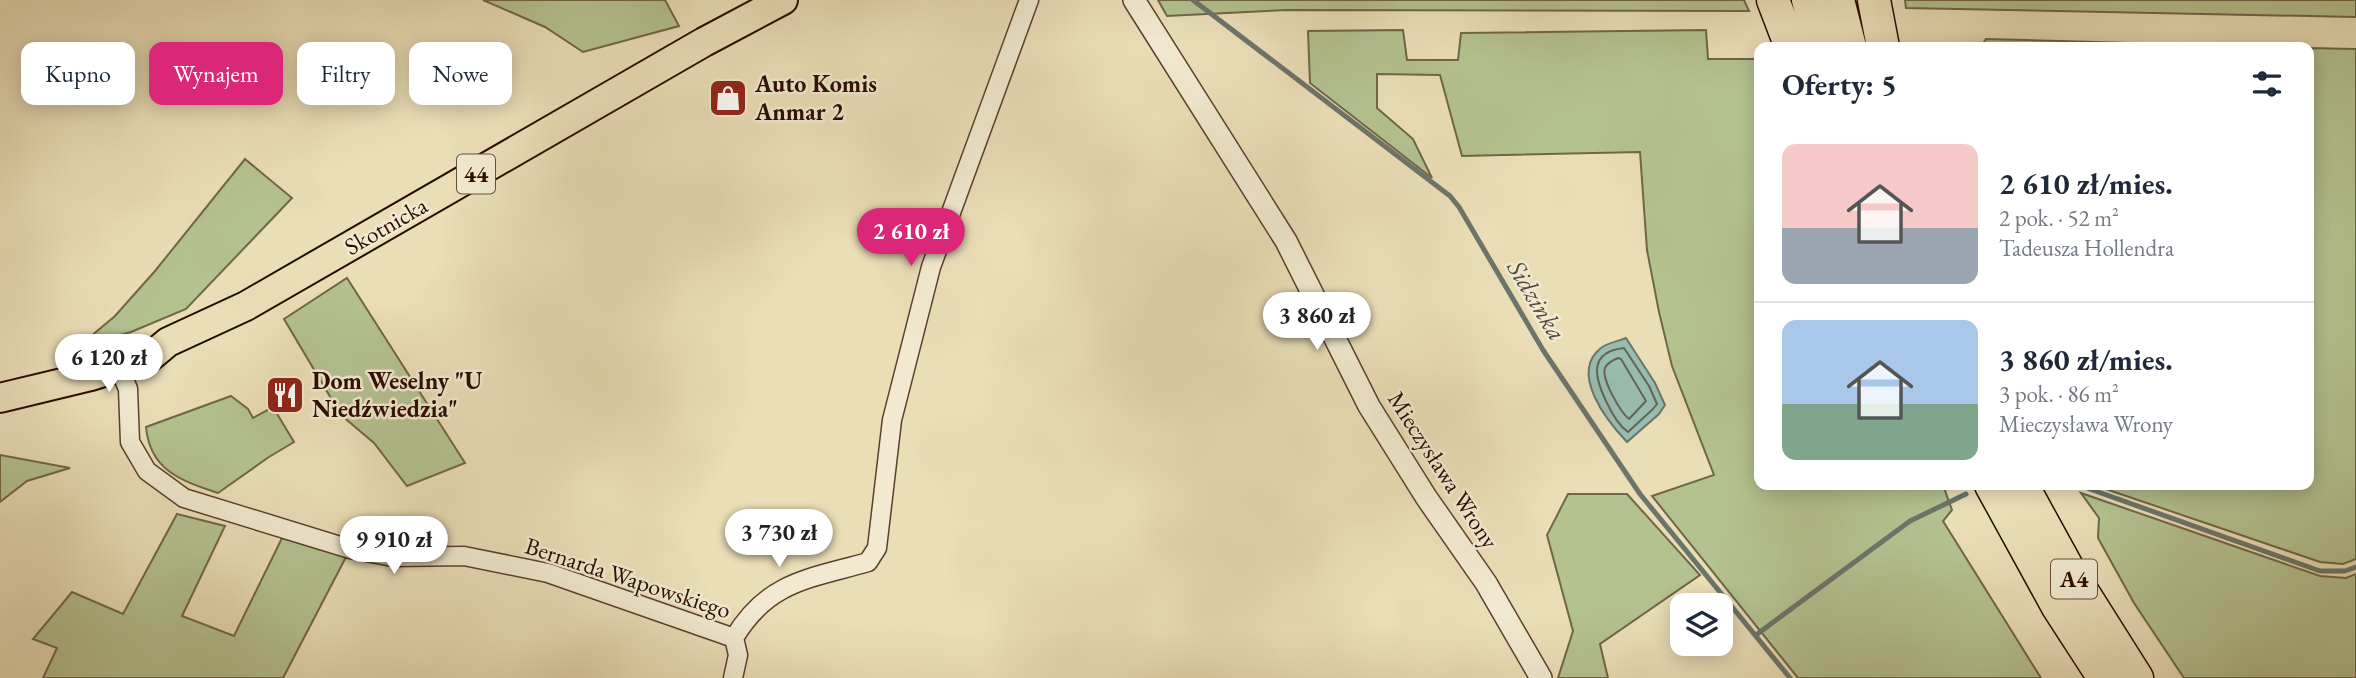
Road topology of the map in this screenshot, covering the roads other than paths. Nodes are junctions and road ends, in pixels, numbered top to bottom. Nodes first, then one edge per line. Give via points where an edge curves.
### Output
1 (783, 0) edge
2 (1029, 0) edge
3 (1134, 0) edge
4 (1773, 0) edge
5 (1808, 0) edge
6 (1838, 0) edge
7 (1874, 0) edge
8 (1789, 42) edge
9 (1820, 42) edge
10 (1849, 42) edge
11 (1882, 42) edge
12 (116, 361) junction
13 (8, 388) edge
14 (1994, 490) edge
15 (2025, 490) edge
16 (734, 638) junction
17 (733, 678) edge
18 (1541, 678) edge
19 (2104, 678) edge
20 (2137, 678) edge

1 - 12 main road, Skotnicka / 44 via 246,306 168,342 141,344
2 - 16 street via 931,267 892,420 877,548 868,562 773,593
3 - 18 street, Mieczysława Wrony via 1286,240 1372,411 1486,583
4 - 8 highway
5 - 9 highway
6 - 10 highway
7 - 11 highway
12 - 13 main road, Skotnicka / 44
12 - 16 street, Bernarda Wapowskiego via 128,390 130,442 147,471 184,498 350,549 393,557 464,556 548,573
14 - 19 highway, A4 via 2058,607
15 - 20 highway, A4
16 - 17 street, Bernarda Wapowskiego via 738,655

